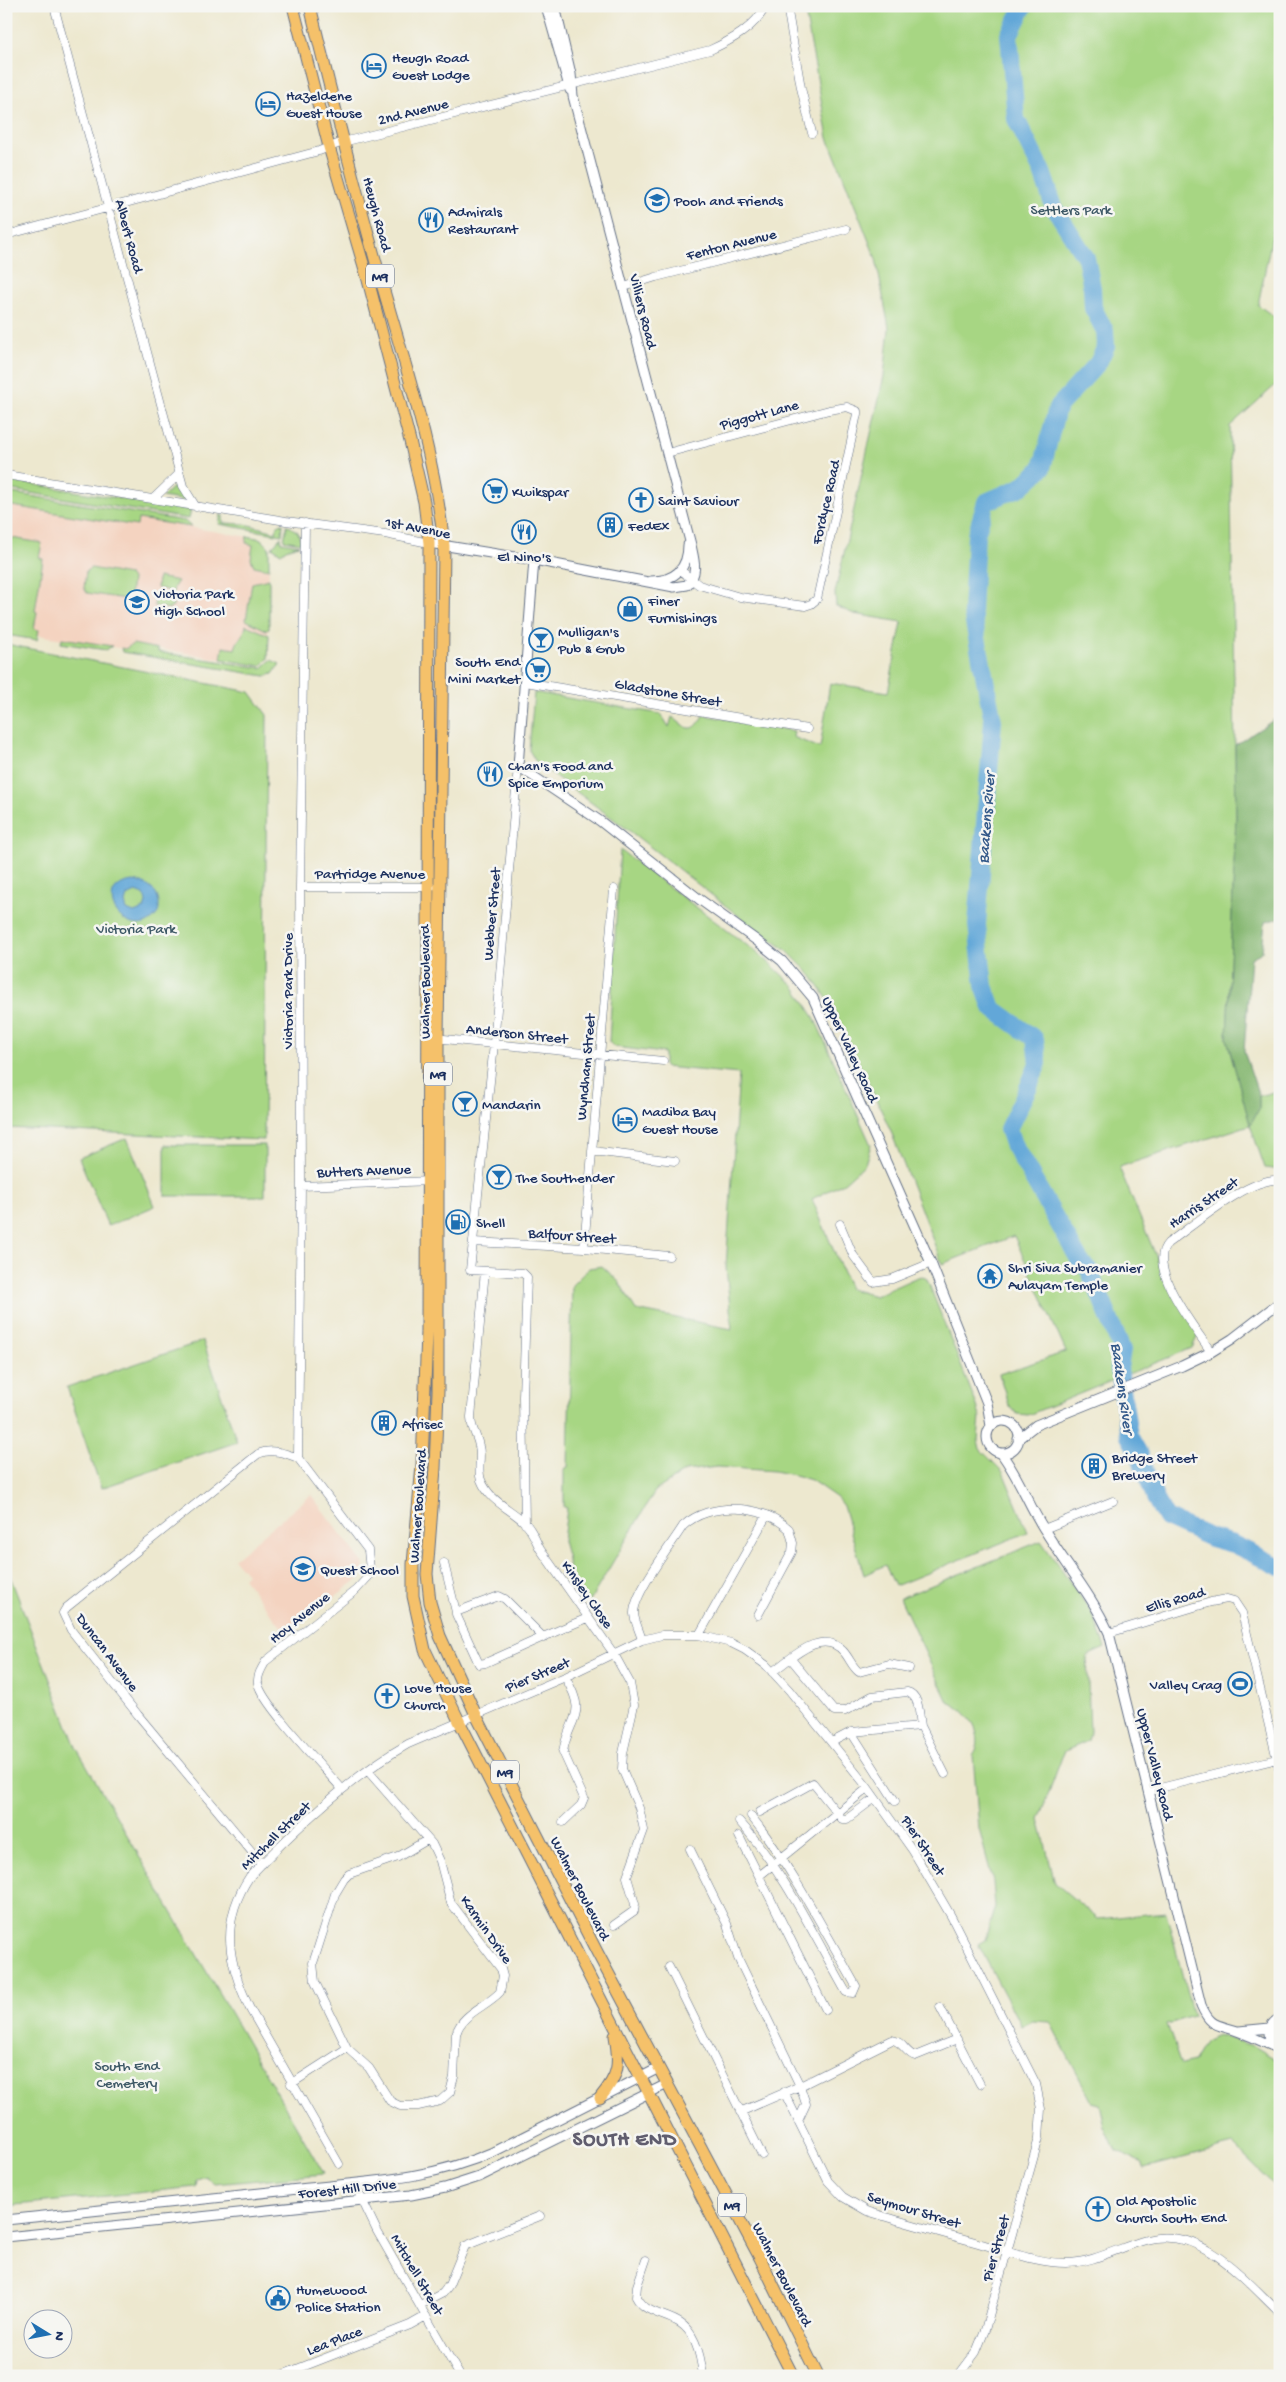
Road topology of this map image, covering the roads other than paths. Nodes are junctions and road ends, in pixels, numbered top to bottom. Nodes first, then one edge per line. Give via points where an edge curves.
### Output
1 (54, 6) edge
2 (293, 6) edge
3 (310, 6) edge
4 (546, 6) edge
5 (555, 6) edge
6 (766, 6) edge
7 (787, 6) edge
8 (570, 86) junction
9 (812, 133) dead end
10 (343, 142) junction
11 (329, 147) junction
12 (108, 208) junction
13 (846, 229) dead end
14 (6, 235) edge
15 (624, 287) junction
16 (857, 411) joint
17 (667, 453) junction
18 (179, 474) junction
19 (6, 475) edge
20 (153, 500) junction
21 (196, 507) junction
22 (305, 523) junction
23 (688, 533) junction
24 (429, 543) junction
25 (444, 546) junction
26 (534, 560) junction
27 (680, 570) junction
28 (692, 580) junction
29 (646, 581) junction
30 (525, 682) junction
31 (807, 729) dead end
32 (518, 766) junction
33 (300, 887) junction
34 (434, 887) junction
35 (614, 889) dead end
36 (433, 1038) junction
37 (494, 1044) junction
38 (600, 1055) junction
39 (663, 1061) dead end
40 (592, 1152) junction
41 (675, 1161) dead end
42 (1280, 1180) edge
43 (433, 1181) junction
44 (301, 1186) junction
45 (840, 1224) dead end
46 (472, 1242) junction
47 (584, 1248) junction
48 (669, 1256) dead end
49 (931, 1263) junction
50 (485, 1271) junction
51 (1280, 1302) edge
52 (1211, 1352) junction
53 (987, 1403) junction
54 (1001, 1422) junction
55 (1036, 1425) junction
56 (991, 1426) junction
57 (1013, 1426) junction
58 (1018, 1439) junction
59 (1013, 1449) junction
60 (1001, 1453) junction
61 (298, 1458) junction
62 (1014, 1471) junction
63 (1113, 1501) dead end
64 (767, 1515) junction
65 (525, 1524) junction
66 (1044, 1530) junction
67 (444, 1563) dead end
68 (456, 1612) junction
69 (758, 1615) dead end
70 (588, 1618) junction
71 (1109, 1633) junction
72 (699, 1635) junction
73 (544, 1638) junction
74 (642, 1640) junction
75 (614, 1654) junction
76 (791, 1659) junction
77 (909, 1668) dead end
78 (772, 1672) junction
79 (565, 1678) junction
80 (476, 1715) junction
81 (460, 1724) junction
82 (921, 1726) junction
83 (851, 1732) junction
84 (832, 1742) junction
85 (1277, 1759) junction
86 (368, 1772) junction
87 (1280, 1772) edge
88 (945, 1774) dead end
89 (868, 1788) junction
90 (342, 1789) junction
91 (1148, 1791) junction
92 (875, 1798) junction
93 (895, 1801) dead end
94 (760, 1812) dead end
95 (836, 1813) junction
96 (751, 1816) dead end
97 (739, 1820) dead end
98 (563, 1822) dead end
99 (739, 1836) dead end
100 (427, 1840) junction
101 (690, 1849) dead end
102 (782, 1857) junction
103 (262, 1864) junction
104 (773, 1864) junction
105 (759, 1876) junction
106 (614, 1925) dead end
107 (669, 1968) dead end
108 (940, 2007) dead end
109 (826, 2010) dead end
110 (1280, 2018) edge
111 (613, 2024) junction
112 (1270, 2028) junction
113 (1239, 2031) junction
114 (957, 2039) junction
115 (347, 2048) junction
116 (1276, 2049) edge
117 (659, 2068) junction
118 (640, 2078) junction
119 (292, 2084) junction
120 (667, 2084) junction
121 (980, 2084) dead end
122 (800, 2086) junction
123 (784, 2092) junction
124 (648, 2093) junction
125 (600, 2098) junction
126 (740, 2112) junction
127 (798, 2121) junction
128 (762, 2155) dead end
129 (339, 2164) dead end
130 (355, 2185) junction
131 (363, 2200) junction
132 (540, 2216) dead end
133 (6, 2220) edge
134 (6, 2237) edge
135 (1008, 2252) junction
136 (646, 2260) dead end
137 (420, 2305) junction
138 (1280, 2313) edge
139 (426, 2316) junction
140 (279, 2376) edge
141 (460, 2376) edge
142 (703, 2376) edge
143 (794, 2376) edge
144 (818, 2376) edge
145 (958, 2376) edge

1 - 12 street, Albert Road
2 - 11 main road, Heugh Road / M9
3 - 10 main road, Heugh Road / M9
4 - 8 street, Villiers Road
5 - 8 street, Villiers Road
6 - 8 street, 2nd Avenue via 761,16 746,30 710,50
7 - 9 street
8 - 10 street, 2nd Avenue
8 - 15 street, Villiers Road
10 - 11 street, 2nd Avenue
10 - 25 main road, Heugh Road / M9 via 427,450 440,506
11 - 12 street, 2nd Avenue
11 - 24 main road, Heugh Road / M9 via 408,432 424,502
12 - 14 street, 2nd Avenue
12 - 18 street, Albert Road
13 - 15 street, Fenton Avenue
15 - 17 street, Villiers Road
16 - 17 street, Piggott Lane via 847,407 829,410
16 - 28 street, Fordyce Road via 818,599 805,606 747,598
17 - 23 street, Villiers Road
18 - 20 street
18 - 21 street, Albert Road via 187,495
19 - 20 street, 1st Avenue
20 - 21 street, 1st Avenue
21 - 22 street, 1st Avenue
22 - 24 street, 1st Avenue
22 - 33 street, Victoria Park Drive
23 - 27 street, Villiers Road via 687,559
23 - 28 street, Villiers Road via 695,566
24 - 25 street, 1st Avenue
24 - 34 main road, Walmer Boulevard / M9
25 - 26 street, 1st Avenue
25 - 34 main road, Walmer Boulevard / M9
26 - 29 street, 1st Avenue
26 - 30 street, Webber Street
27 - 28 street
27 - 29 street via 659,581
28 - 29 street, 1st Avenue via 674,588
30 - 31 street, Gladstone Street
30 - 32 street, Webber Street
32 - 37 street, Webber Street
32 - 49 street, Upper Valley Road via 600,821 756,940 801,982 822,1016
33 - 34 street, Partridge Avenue
33 - 44 street, Victoria Park Drive
34 - 36 main road, Walmer Boulevard / M9
35 - 38 street, Wyndham Street
36 - 37 street, Anderson Street
36 - 43 main road, Walmer Boulevard / M9
37 - 38 street, Anderson Street
37 - 46 street, Webber Street
38 - 39 street, Anderson Street
38 - 40 street, Wyndham Street
40 - 41 street
40 - 47 street, Wyndham Street
42 - 52 street, Harris Street via 1264,1181 1242,1191 1168,1243 1161,1255 1166,1282
43 - 44 street, Butters Avenue
43 - 80 main road, Walmer Boulevard / M9 via 438,1400 427,1574 430,1602 440,1636
43 - 81 main road, Walmer Boulevard / M9 via 422,1465 413,1596 425,1650
44 - 61 street, Victoria Park Drive
45 - 49 street via 853,1255 873,1282 892,1280
46 - 47 street, Balfour Street
46 - 50 street, Webber Street via 470,1270
47 - 48 street, Balfour Street
49 - 53 street, Upper Valley Road
50 - 65 street via 471,1427 480,1448 479,1470 484,1487 501,1506
50 - 65 street via 523,1273 527,1277 523,1397
51 - 52 street
52 - 55 street
53 - 54 street, Upper Valley Road
53 - 56 street, Upper Valley Road
54 - 56 street
54 - 57 street
55 - 57 street
55 - 58 street
56 - 60 street via 987,1440 992,1449
57 - 58 street
58 - 59 street
59 - 60 street
59 - 62 street, Upper Valley Road
60 - 62 street, Upper Valley Road
61 - 90 street, Hoy Avenue via 368,1550 371,1563 368,1578 266,1661 258,1681 261,1692
61 - 103 street, Duncan Avenue via 277,1451 258,1454 66,1608 63,1614 71,1630 138,1715
62 - 66 street, Upper Valley Road
63 - 66 street
64 - 69 street via 789,1529 793,1543 789,1560
64 - 72 street
64 - 74 street via 726,1509 699,1515 684,1526 648,1580 635,1607 634,1615
65 - 70 street, Kinsley Close
66 - 71 street, Upper Valley Road via 1090,1596
67 - 68 street
68 - 73 street via 499,1596 505,1598
68 - 73 street via 479,1664
70 - 73 street
70 - 75 street, Kinsley Close
71 - 85 street, Ellis Road via 1211,1602 1234,1601 1242,1613
71 - 91 street, Upper Valley Road
72 - 74 street, Pier Street via 662,1635
72 - 78 street, Pier Street via 730,1643 752,1655
74 - 75 street, Pier Street
75 - 79 street, Pier Street
75 - 106 street, Kinsley Close via 633,1696 622,1769 640,1808 644,1830 627,1877 635,1904 634,1912
76 - 77 street via 813,1643 823,1643 842,1650 859,1672 889,1664
76 - 78 street
76 - 82 street via 834,1711 845,1711 872,1696 907,1692 915,1698
78 - 84 street, Pier Street
79 - 80 street, Pier Street
79 - 98 street via 574,1692 578,1710 563,1752 584,1798
80 - 81 street, Pier Street
80 - 117 main road, Walmer Boulevard / M9
81 - 86 street, Mitchell Street via 408,1744
81 - 111 main road, Walmer Boulevard / M9
82 - 83 street
82 - 88 street
83 - 84 street
83 - 93 street
84 - 89 street, Pier Street
85 - 87 street
85 - 91 street
86 - 90 street, Mitchell Street
86 - 100 street, Karmin Drive
89 - 92 street, Pier Street
89 - 95 street
90 - 103 street, Mitchell Street
91 - 113 street, Upper Valley Road via 1201,2005 1210,2021 1219,2027
92 - 95 street via 845,1820
92 - 135 street, Pier Street via 913,1851 951,1916 1036,2084 1041,2109 1039,2138
94 - 95 street via 813,1784
95 - 102 street
96 - 102 street
97 - 104 street
99 - 105 street
100 - 115 street, Karmin Drive via 398,1857 349,1874 336,1894 313,1973
100 - 115 street, Karmin Drive via 440,1861 451,1902 500,1969 503,1976 500,1992 458,2026 453,2085 446,2097 433,2104 406,2107 394,2104 369,2068
101 - 122 street
102 - 104 street
102 - 104 street via 856,1986 853,1993 846,1992
103 - 119 street, Mitchell Street via 240,1890 233,1911 230,1928 232,1964 250,2009
104 - 105 street
105 - 109 street
107 - 126 street
108 - 114 street
110 - 112 street
111 - 118 main road, Walmer Boulevard / M9
111 - 125 main road via 617,2070 611,2085
112 - 113 street, Upper Valley Road
112 - 116 street via 1269,2037
113 - 116 street, Upper Valley Road
114 - 121 street
114 - 122 street via 915,2056 909,2054 900,2042 892,2040
115 - 119 street
117 - 118 street, Forest Hill Drive
117 - 120 main road, Walmer Boulevard / M9
118 - 124 main road, Walmer Boulevard / M9
118 - 125 street, Forest Hill Drive
119 - 129 street, Mitchell Street
120 - 124 street, Forest Hill Drive
120 - 144 main road, Walmer Boulevard / M9 via 760,2258
122 - 123 street
122 - 127 street via 806,2104
123 - 126 street
123 - 127 street, Seymour Street
124 - 131 street, Forest Hill Drive via 479,2177 420,2194
124 - 143 main road, Walmer Boulevard / M9
125 - 130 street, Forest Hill Drive via 465,2164 424,2175
126 - 128 street
127 - 135 street, Seymour Street via 828,2181 842,2197 867,2211
130 - 131 street, Mitchell Street
130 - 133 street, Forest Hill Drive
131 - 134 street, Forest Hill Drive
131 - 137 street, Mitchell Street
132 - 137 street via 466,2246 442,2293
135 - 138 street, Seymour Street via 1035,2259 1081,2262 1146,2240 1179,2240 1206,2248 1222,2258
135 - 145 street, Pier Street via 985,2330 976,2352
136 - 142 street via 636,2297 644,2306 681,2324 690,2334
137 - 139 street, Mitchell Street
139 - 140 street, Lea Place
139 - 141 street, Mitchell Street

